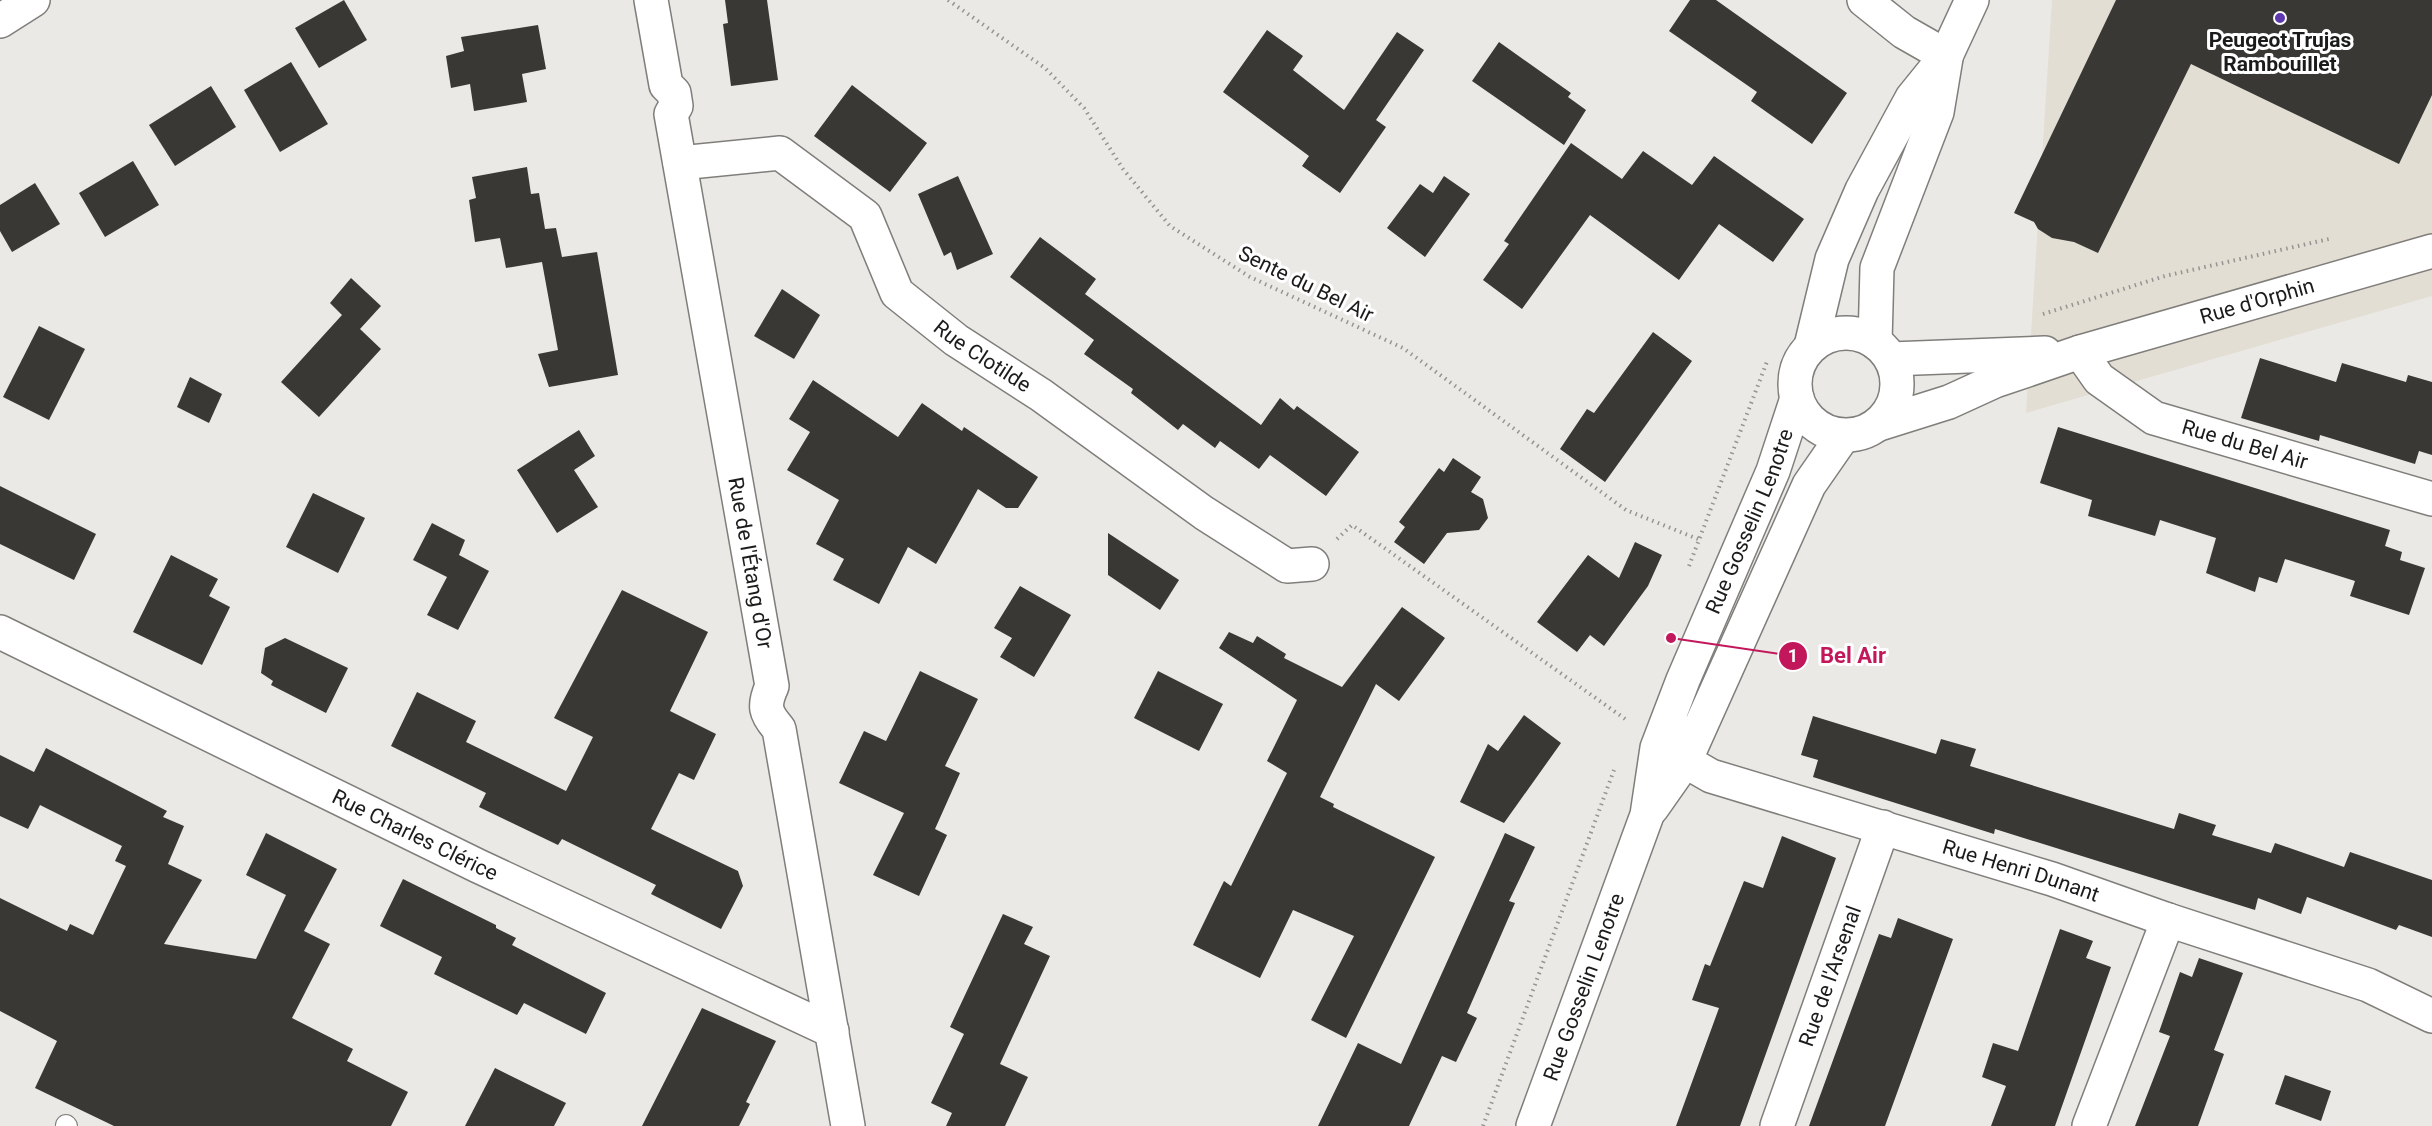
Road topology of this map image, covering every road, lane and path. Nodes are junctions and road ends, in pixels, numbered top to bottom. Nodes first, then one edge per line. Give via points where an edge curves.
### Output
1 (33, 0) edge
2 (651, 0) edge
3 (948, 0) edge
4 (1864, 0) edge
5 (1972, 0) edge
6 (0, 21) edge
7 (1946, 56) junction
8 (680, 164) junction
9 (2339, 236) dead end
10 (2432, 251) edge
11 (2036, 316) dead end
12 (1811, 346) junction
13 (1883, 351) junction
14 (2080, 352) junction
15 (1797, 398) junction
16 (1879, 424) junction
17 (1843, 436) junction
18 (2432, 500) edge
19 (1698, 539) dead end
20 (1312, 564) joint
21 (0, 632) edge
22 (1683, 680) junction
23 (1631, 723) dead end
24 (1685, 761) junction
25 (1647, 815) junction
26 (1883, 827) junction
27 (2168, 920) junction
28 (2432, 1016) edge
29 (832, 1031) junction
30 (848, 1126) edge
31 (1533, 1126) edge
32 (1777, 1126) edge
33 (2089, 1126) edge

1 - 6 street
2 - 8 street, Rue de l'Étang d'Or via 666,85 674,93 676,106 671,114
3 - 19 path, Sente du Bel Air via 1053,76 1084,108 1122,170 1170,226 1250,277 1403,348 1626,510
4 - 7 street via 1904,32
5 - 7 street
7 - 12 street via 1912,98 1862,190 1832,259
7 - 13 street via 1937,112 1877,268
8 - 20 street, Rue Clotilde via 780,153 865,216 897,293 939,327 1204,513 1287,566
8 - 29 street, Rue de l'Étang d'Or via 772,686 766,700 768,717 779,729
9 - 11 path via 2165,276
10 - 14 street, Rue d'Orphin
12 - 13 street via 1826,337 1860,335
12 - 15 street via 1795,376
13 - 14 street, Rue d'Orphin
13 - 16 street via 1897,376 1890,410
14 - 16 street, Rue d'Orphin
14 - 18 street, Rue du Bel Air via 2098,379 2154,418
15 - 17 street via 1814,424
15 - 22 street, Rue Gosselin Lenotre via 1773,471
16 - 17 street via 1868,431
17 - 24 street, Rue Gosselin Lenotre via 1809,485
20 - 23 path via 1352,525
21 - 29 street, Rue Charles Clérice via 478,866
22 - 24 street
22 - 25 street, Rue Gosselin Lenotre via 1657,748
24 - 25 street, Rue Gosselin Lenotre
24 - 26 street, Rue Henri Dunant via 1711,776
25 - 31 street, Rue Gosselin Lenotre
26 - 27 street, Rue Henri Dunant
26 - 32 street, Rue de l'Arsenal
27 - 28 street, Rue Henri Dunant via 2368,985
27 - 33 street
29 - 30 street, Rue de l'Étang d'Or

